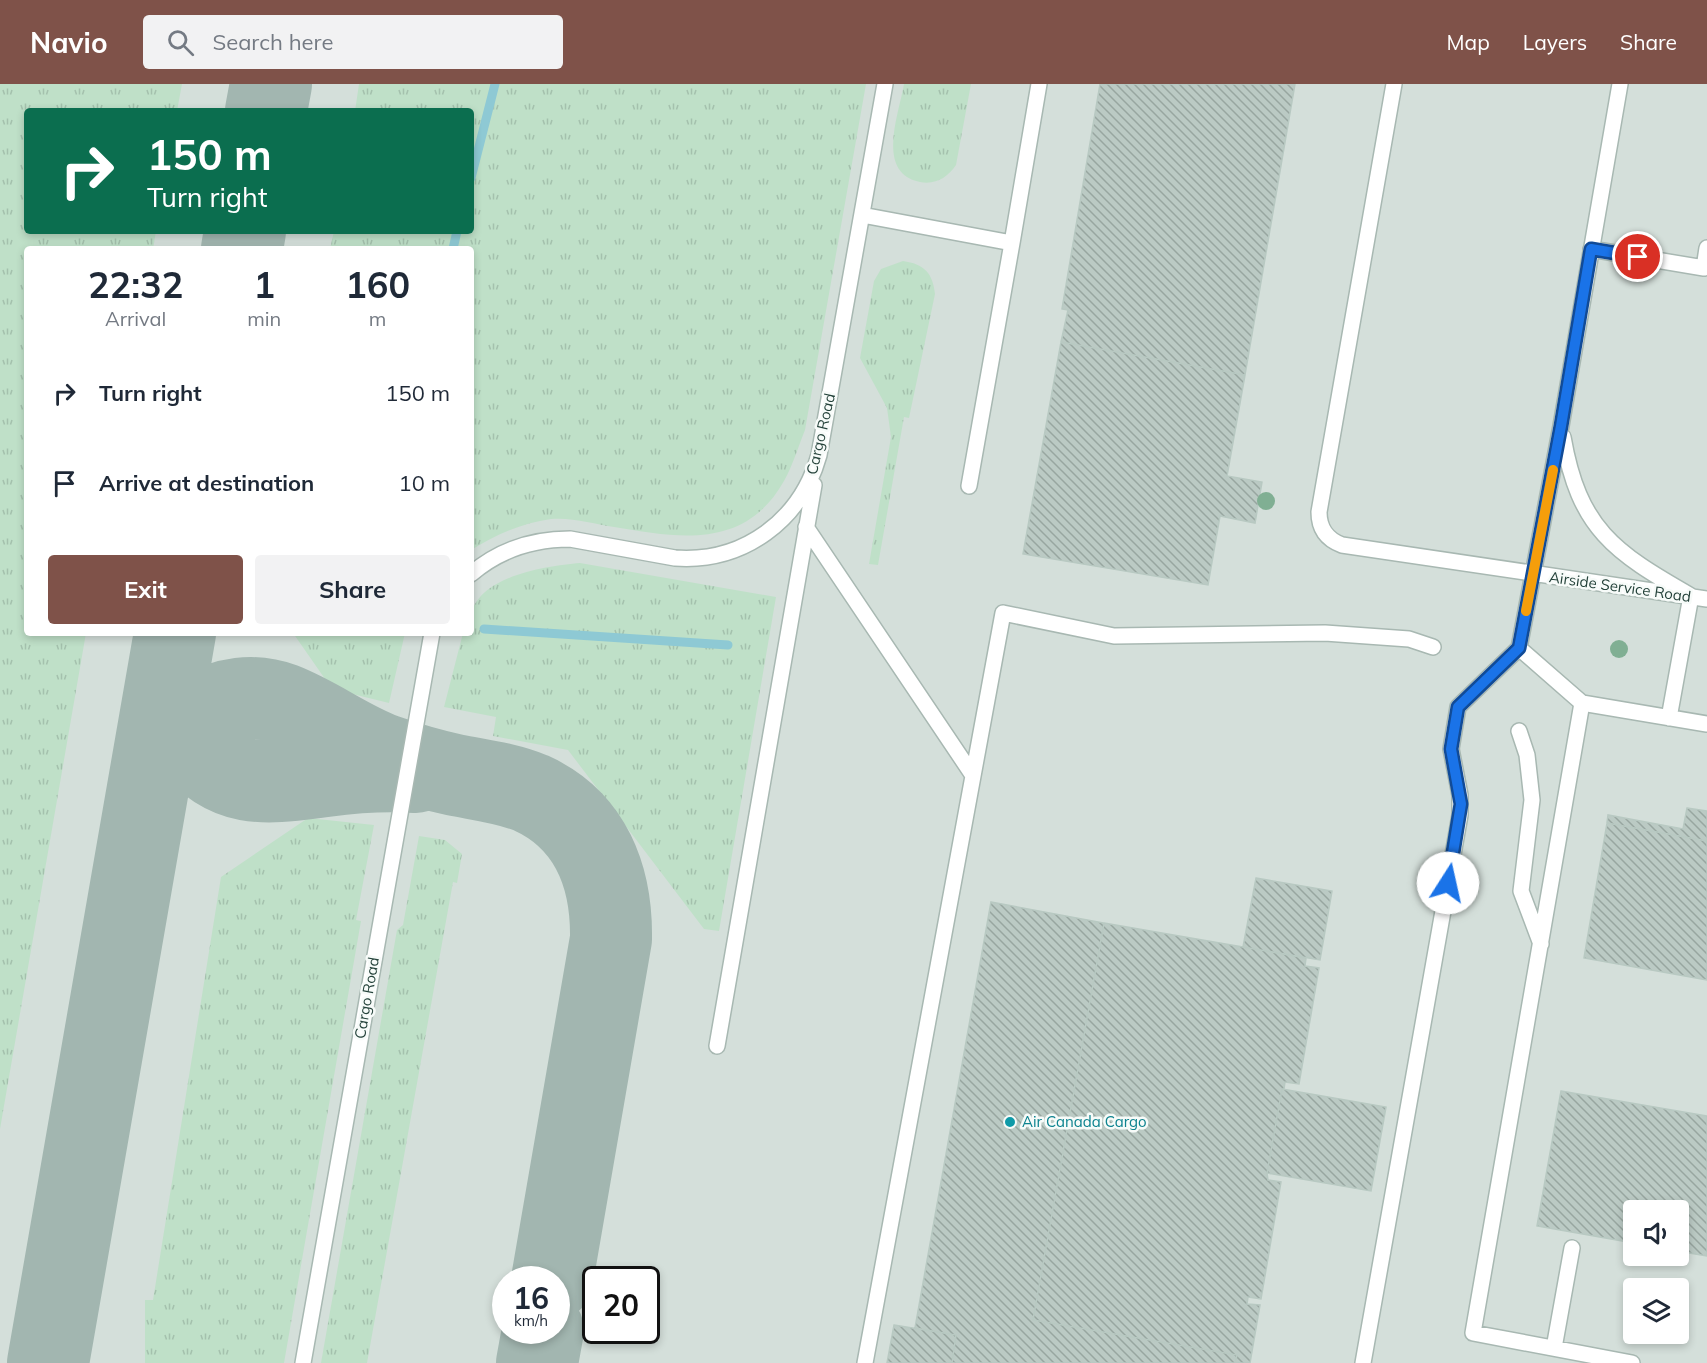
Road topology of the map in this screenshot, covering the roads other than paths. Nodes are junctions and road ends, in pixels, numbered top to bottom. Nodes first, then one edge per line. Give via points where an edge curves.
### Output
1 (885, 84) edge
2 (1039, 84) edge
3 (1394, 84) edge
4 (1620, 84) edge
5 (862, 215) junction
6 (1012, 243) junction
7 (1707, 248) edge
8 (1591, 249) junction
9 (1561, 426) junction
10 (819, 455) junction
11 (969, 486) dead end
12 (806, 527) junction
13 (474, 572) edge
14 (1533, 575) junction
15 (1691, 596) junction
16 (1707, 599) edge
17 (431, 636) edge
18 (1433, 647) dead end
19 (1519, 648) junction
20 (1582, 703) junction
21 (1669, 718) junction
22 (1707, 724) edge
23 (1519, 731) dead end
24 (972, 774) junction
25 (1541, 944) junction
26 (717, 1046) dead end
27 (1572, 1248) dead end
28 (1554, 1348) junction
29 (303, 1363) edge
30 (865, 1363) edge
31 (1363, 1363) edge
32 (1632, 1363) edge

1 - 5 lane, Cargo Road
2 - 6 lane
3 - 14 lane, Airside Service Road via 1319,522 1328,537 1342,545
4 - 8 lane
5 - 6 lane
5 - 10 lane, Cargo Road
6 - 11 lane
7 - 8 lane via 1704,268
8 - 9 lane
9 - 14 lane
9 - 15 lane via 1568,466 1581,502 1598,528 1647,571
10 - 12 lane
10 - 13 lane, Cargo Road via 813,476 793,509 768,532 736,550 692,559 555,539 509,550
12 - 24 lane
12 - 26 lane
14 - 15 lane, Airside Service Road
14 - 19 lane
15 - 16 lane, Airside Service Road
15 - 21 lane
17 - 29 lane, Cargo Road
18 - 24 lane via 1409,639 1325,633 1114,636 1003,614
19 - 20 lane
19 - 31 lane via 1458,707 1451,749 1460,815
20 - 21 lane
20 - 25 lane
21 - 22 lane
23 - 25 lane via 1527,755 1532,800 1521,891
24 - 30 lane
25 - 28 lane via 1473,1333
27 - 28 lane
28 - 32 lane

